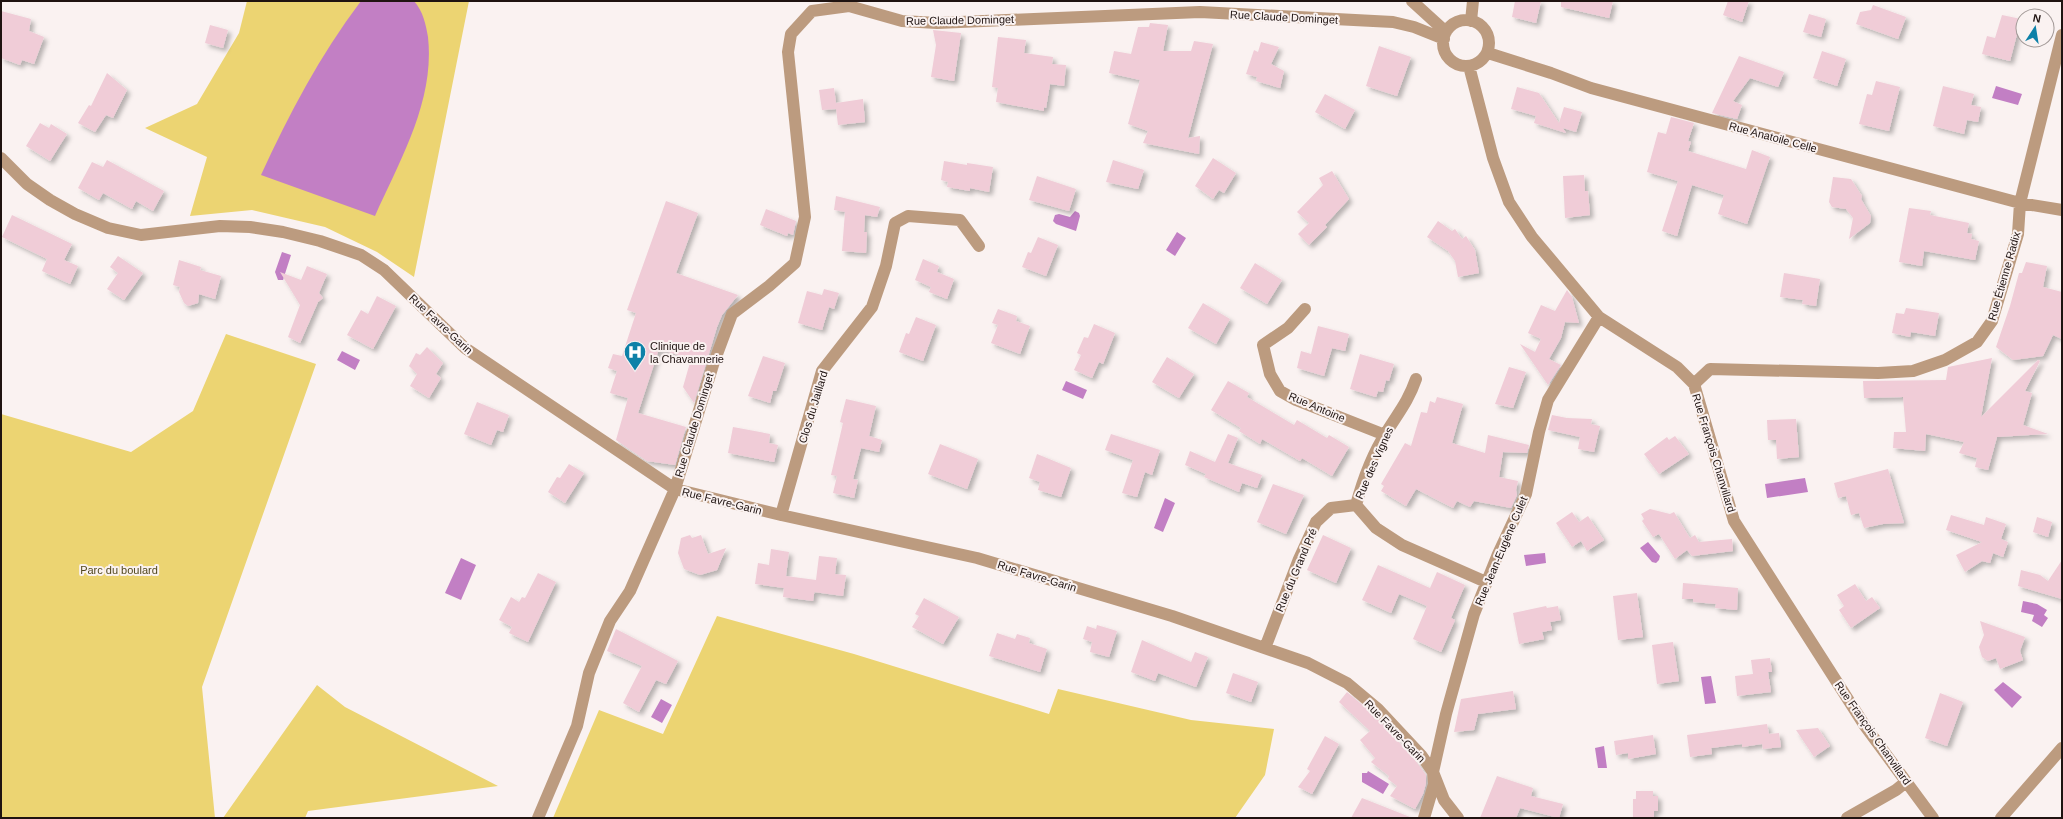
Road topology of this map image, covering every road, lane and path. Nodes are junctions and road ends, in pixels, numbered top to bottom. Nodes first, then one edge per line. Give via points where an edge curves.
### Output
1 (1412, 1) edge
2 (1473, 1) edge
3 (1200, 7) edge
4 (1471, 21) junction
5 (2062, 35) edge
6 (1445, 36) junction
7 (1488, 53) junction
8 (1469, 66) junction
9 (1, 158) edge
10 (2020, 203) junction
11 (2062, 210) edge
12 (979, 246) dead end
13 (1305, 309) dead end
14 (1599, 317) junction
15 (1416, 379) dead end
16 (1694, 384) junction
17 (1384, 435) junction
18 (675, 489) junction
19 (1356, 505) junction
20 (781, 515) junction
21 (1486, 582) junction
22 (1265, 648) junction
23 (2062, 748) edge
24 (1433, 772) junction
25 (1906, 782) junction
26 (538, 818) edge
27 (1424, 818) edge
28 (1458, 818) edge
29 (1848, 818) edge
30 (1933, 818) edge
31 (2001, 818) edge

1 - 6 street
2 - 4 street
3 - 6 street, Rue Claude Dominget via 1393,22
3 - 18 street, Rue Claude Dominget via 937,22 902,21 849,6 812,11 791,34 788,52 805,217 795,263 732,314 713,365
4 - 6 street via 1461,21 1452,25
4 - 7 street via 1480,25 1487,33 1490,42
5 - 10 street, Rue Étienne Radix
6 - 8 street via 1445,52 1450,60 1459,65
7 - 8 street via 1477,64
7 - 10 street, Rue Anatoile Celle via 1591,88
8 - 14 street, Rue François Chanvillard via 1493,158 1510,202 1532,237
9 - 18 street, Rue Favre-Garin via 27,184 50,200 108,228 141,235 220,226 250,227 320,241 361,255 384,270 465,348
10 - 11 street, Rue Anatoile Celle
10 - 16 street, Rue Étienne Radix via 2018,234 1992,321 1977,342 1946,360 1913,371 1878,373 1710,369
12 - 20 street, Clos du Jaillard via 960,220 908,216 895,223 886,266 872,307 822,371
13 - 17 street, Rue Antoine via 1288,328 1263,345 1270,374 1280,391 1296,400
14 - 16 street, Rue François Chanvillard via 1677,367
14 - 21 street, Rue Jean-Eugène Culet via 1548,400 1526,494
15 - 17 street, Rue des Vignes via 1410,397
16 - 25 street, Rue François Chanvillard via 1734,521 1865,726
17 - 19 street, Rue des Vignes
18 - 20 street, Rue Favre-Garin
18 - 26 street, Rue Claude Dominget via 630,591 610,621 589,673 576,726
19 - 21 street via 1376,528 1402,545
19 - 22 street, Rue du Grand Pré via 1331,508 1316,522
20 - 22 street, Rue Favre-Garin via 977,558 1172,616
21 - 24 street, Rue Jean-Eugène Culet via 1446,714
22 - 24 street, Rue Favre-Garin via 1308,663 1347,683 1378,709 1421,755
23 - 31 street
24 - 27 street, Rue Jean-Eugène Culet via 1434,784
24 - 28 street, Rue Favre-Garin via 1444,800
25 - 29 street
25 - 30 street, Rue François Chanvillard

